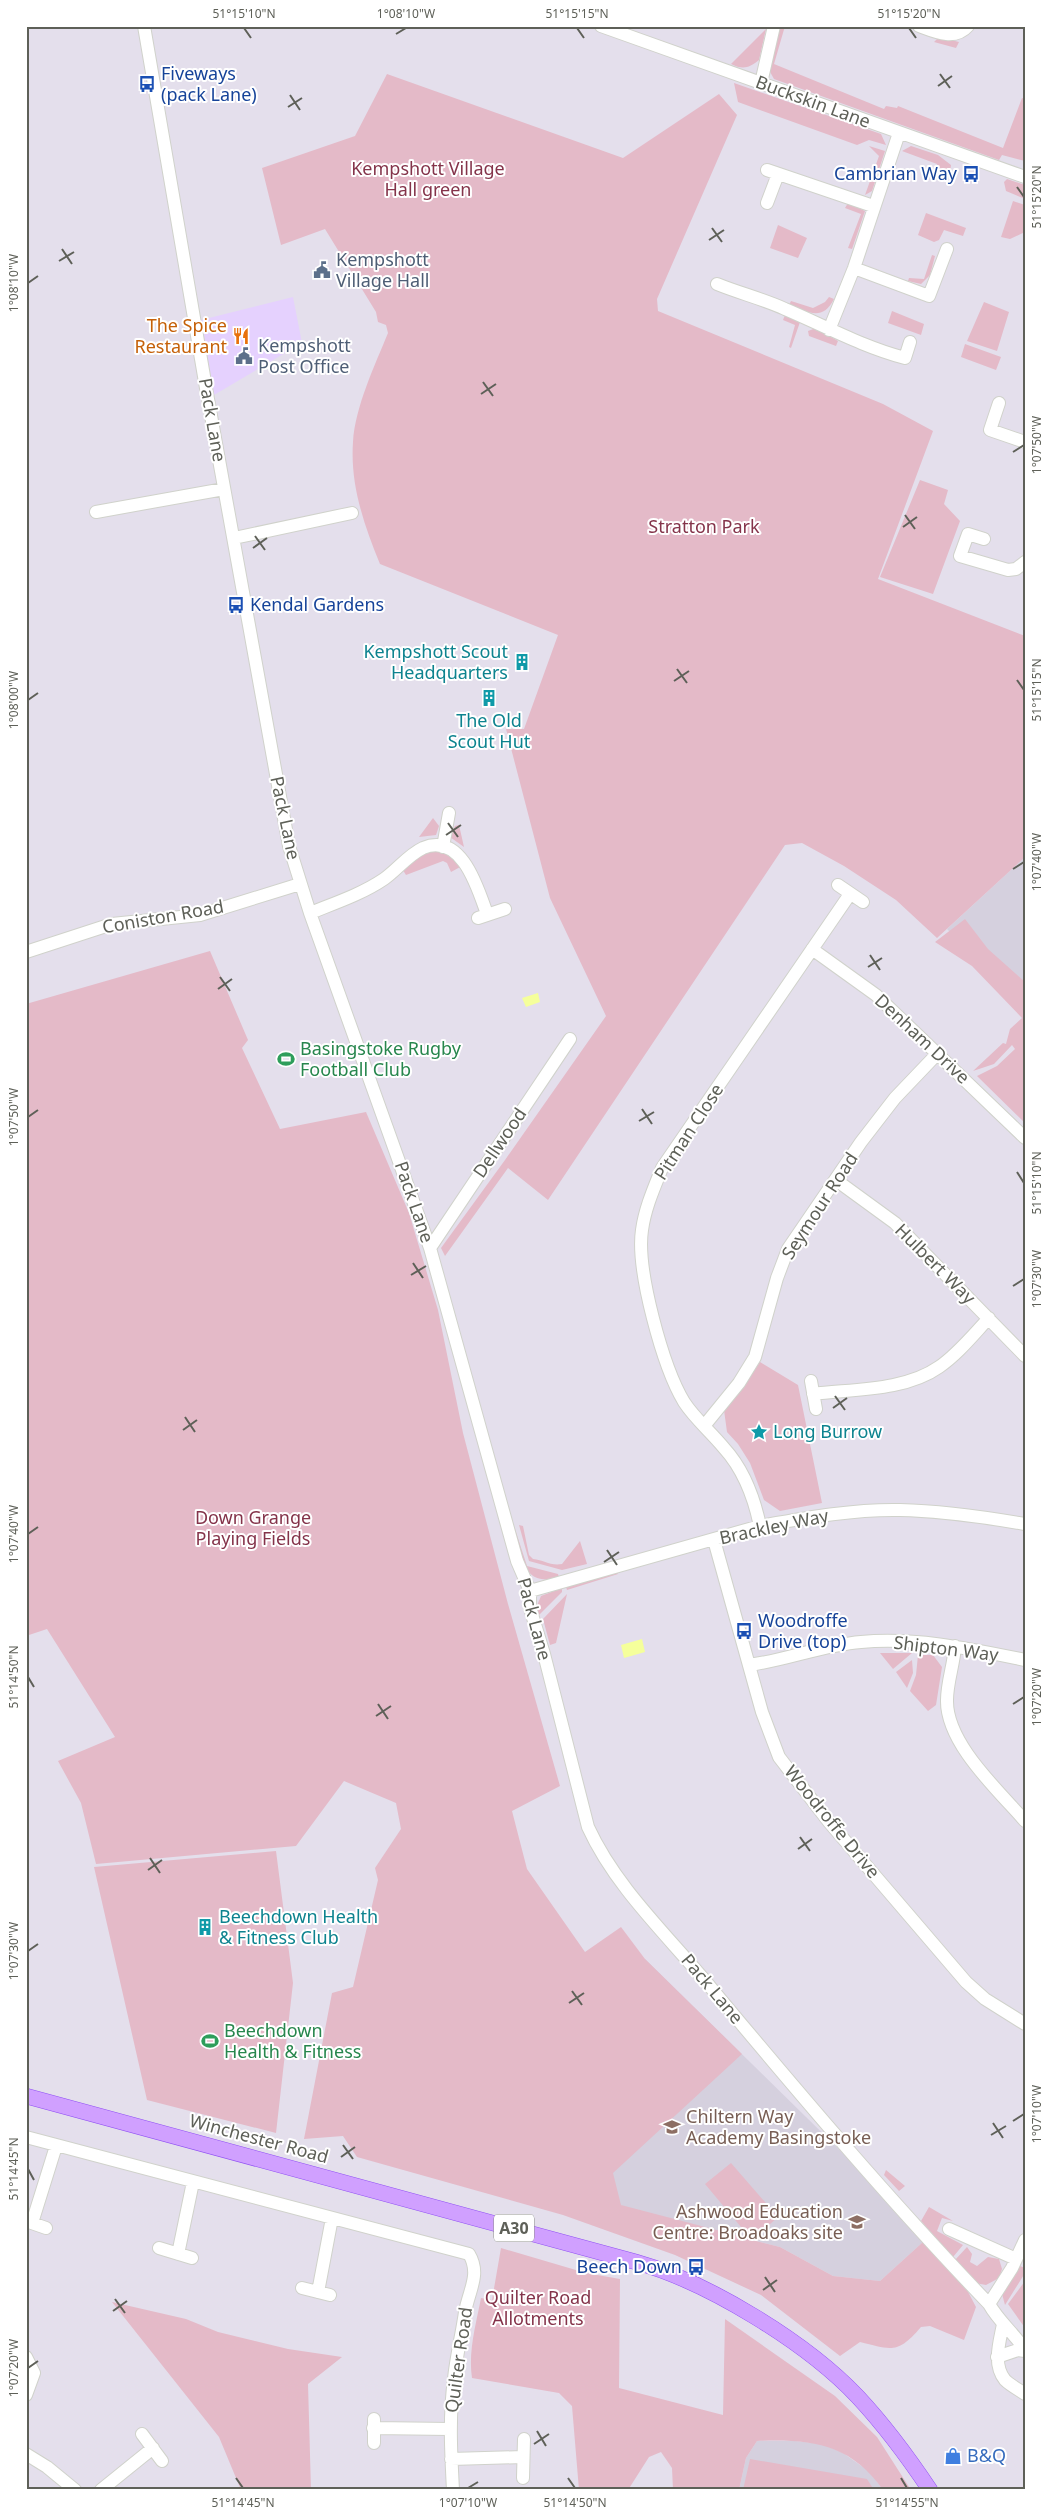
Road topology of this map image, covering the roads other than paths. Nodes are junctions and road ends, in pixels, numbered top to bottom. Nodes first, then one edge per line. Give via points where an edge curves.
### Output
1 (144, 26) edge
2 (601, 26) edge
3 (774, 26) edge
4 (919, 26) edge
5 (968, 26) edge
6 (761, 83) junction
7 (899, 133) junction
8 (1025, 178) edge
9 (767, 203) dead end
10 (873, 206) junction
11 (948, 249) dead end
12 (854, 268) junction
13 (717, 284) dead end
14 (829, 330) junction
15 (910, 342) dead end
16 (999, 404) dead end
17 (1025, 442) edge
18 (224, 489) junction
19 (96, 512) dead end
20 (352, 513) dead end
21 (234, 538) junction
22 (984, 539) dead end
23 (1025, 562) edge
24 (448, 813) dead end
25 (443, 847) junction
26 (300, 884) junction
27 (838, 885) dead end
28 (850, 894) junction
29 (863, 902) dead end
30 (505, 909) dead end
31 (310, 913) junction
32 (812, 949) junction
33 (26, 952) edge
34 (570, 1039) dead end
35 (937, 1054) junction
36 (1025, 1138) edge
37 (836, 1180) junction
38 (430, 1248) junction
39 (989, 1318) junction
40 (1025, 1356) edge
41 (810, 1381) dead end
42 (813, 1394) junction
43 (816, 1409) dead end
44 (704, 1426) junction
45 (1025, 1524) edge
46 (760, 1526) junction
47 (714, 1540) junction
48 (530, 1591) junction
49 (955, 1646) junction
50 (1025, 1660) edge
51 (749, 1666) junction
52 (1025, 1821) edge
53 (1025, 2024) edge
54 (26, 2096) edge
55 (26, 2137) edge
56 (56, 2146) junction
57 (193, 2182) junction
58 (332, 2218) junction
59 (29, 2222) edge
60 (46, 2228) dead end
61 (949, 2229) dead end
62 (1025, 2240) edge
63 (159, 2248) dead end
64 (178, 2254) junction
65 (1020, 2256) edge
66 (192, 2258) dead end
67 (302, 2288) dead end
68 (989, 2304) junction
69 (1003, 2324) junction
70 (1025, 2350) edge
71 (26, 2357) edge
72 (997, 2357) junction
73 (1025, 2394) edge
74 (26, 2395) edge
75 (450, 2429) junction
76 (142, 2434) dead end
77 (524, 2439) dead end
78 (374, 2443) dead end
79 (153, 2448) junction
80 (26, 2454) edge
81 (523, 2457) junction
82 (451, 2459) junction
83 (162, 2461) dead end
84 (523, 2478) dead end
85 (75, 2490) edge
86 (101, 2490) edge
87 (453, 2490) edge
88 (930, 2490) edge

1 - 18 street, Pack Lane
2 - 6 street, Buckskin Lane
3 - 6 street
4 - 5 street via 950,35 958,34
6 - 7 street, Buckskin Lane
7 - 8 street, Buckskin Lane
7 - 10 street
9 - 10 street via 773,172
10 - 12 street
11 - 12 street via 929,296
12 - 14 street
13 - 14 street via 784,308
14 - 15 street via 906,358
16 - 17 street via 990,430
18 - 19 street
18 - 21 street, Pack Lane
20 - 21 street
21 - 26 street, Pack Lane via 283,815
22 - 23 street via 968,534 960,556 1008,570 1016,569
24 - 25 street
25 - 30 street via 458,856 471,872 483,916
25 - 31 street via 422,849 376,884
26 - 31 street, Pack Lane
26 - 33 street, Coniston Road via 200,915 112,924
27 - 28 street
28 - 29 street
28 - 32 street, Pitman Close
31 - 38 street, Pack Lane
32 - 35 street, Denham Drive via 876,995
32 - 44 street, Pitman Close via 662,1168 650,1197 642,1230 641,1257 671,1375 684,1403
34 - 38 street, Dellwood
35 - 36 street, Denham Drive
35 - 37 street, Seymour Road via 895,1098
37 - 39 street, Hulbert Way via 895,1223
37 - 44 street, Seymour Road via 788,1249 755,1357 739,1383
38 - 48 street, Pack Lane via 517,1561
39 - 40 street, Hulbert Way
39 - 42 street via 939,1367 918,1378
41 - 42 street
42 - 43 street
44 - 46 street, Pitman Close via 741,1469
45 - 46 street, Brackley Way via 958,1514 899,1510 835,1514
46 - 47 street, Brackley Way
47 - 48 street, Brackley Way
47 - 51 street, Woodroffe Drive
48 - 68 street, Pack Lane via 530,1608 588,1827 598,1848 617,1876 812,2109
49 - 50 street, Shipton Way
49 - 51 street, Shipton Way via 908,1641 860,1642
49 - 52 street via 947,1700 951,1726 961,1746
51 - 53 street, Woodroffe Drive via 767,1730 779,1757 796,1782 966,1982 985,1999
54 - 88 main road, Winchester Road / A30 via 636,2262 682,2278 772,2328 819,2363 856,2396 898,2444
55 - 56 street, Quilter Road
56 - 57 street, Quilter Road
56 - 59 street
57 - 58 street, Quilter Road
57 - 64 street
58 - 67 street via 324,2293
58 - 75 street, Quilter Road via 469,2254 475,2264 454,2379
59 - 60 street
61 - 65 street
62 - 65 street
63 - 64 street
64 - 66 street
65 - 68 street
68 - 69 street, Pack Lane
69 - 70 street, Pack Lane via 1015,2334
69 - 72 street
70 - 72 street, Pack Lane
71 - 74 street via 34,2372
72 - 73 street via 1005,2380
75 - 78 street, Quilter Road via 373,2424
75 - 82 street, Quilter Road
76 - 79 street
77 - 81 street
79 - 83 street
79 - 86 street
80 - 85 street
81 - 82 street
81 - 84 street
82 - 87 street, Quilter Road

